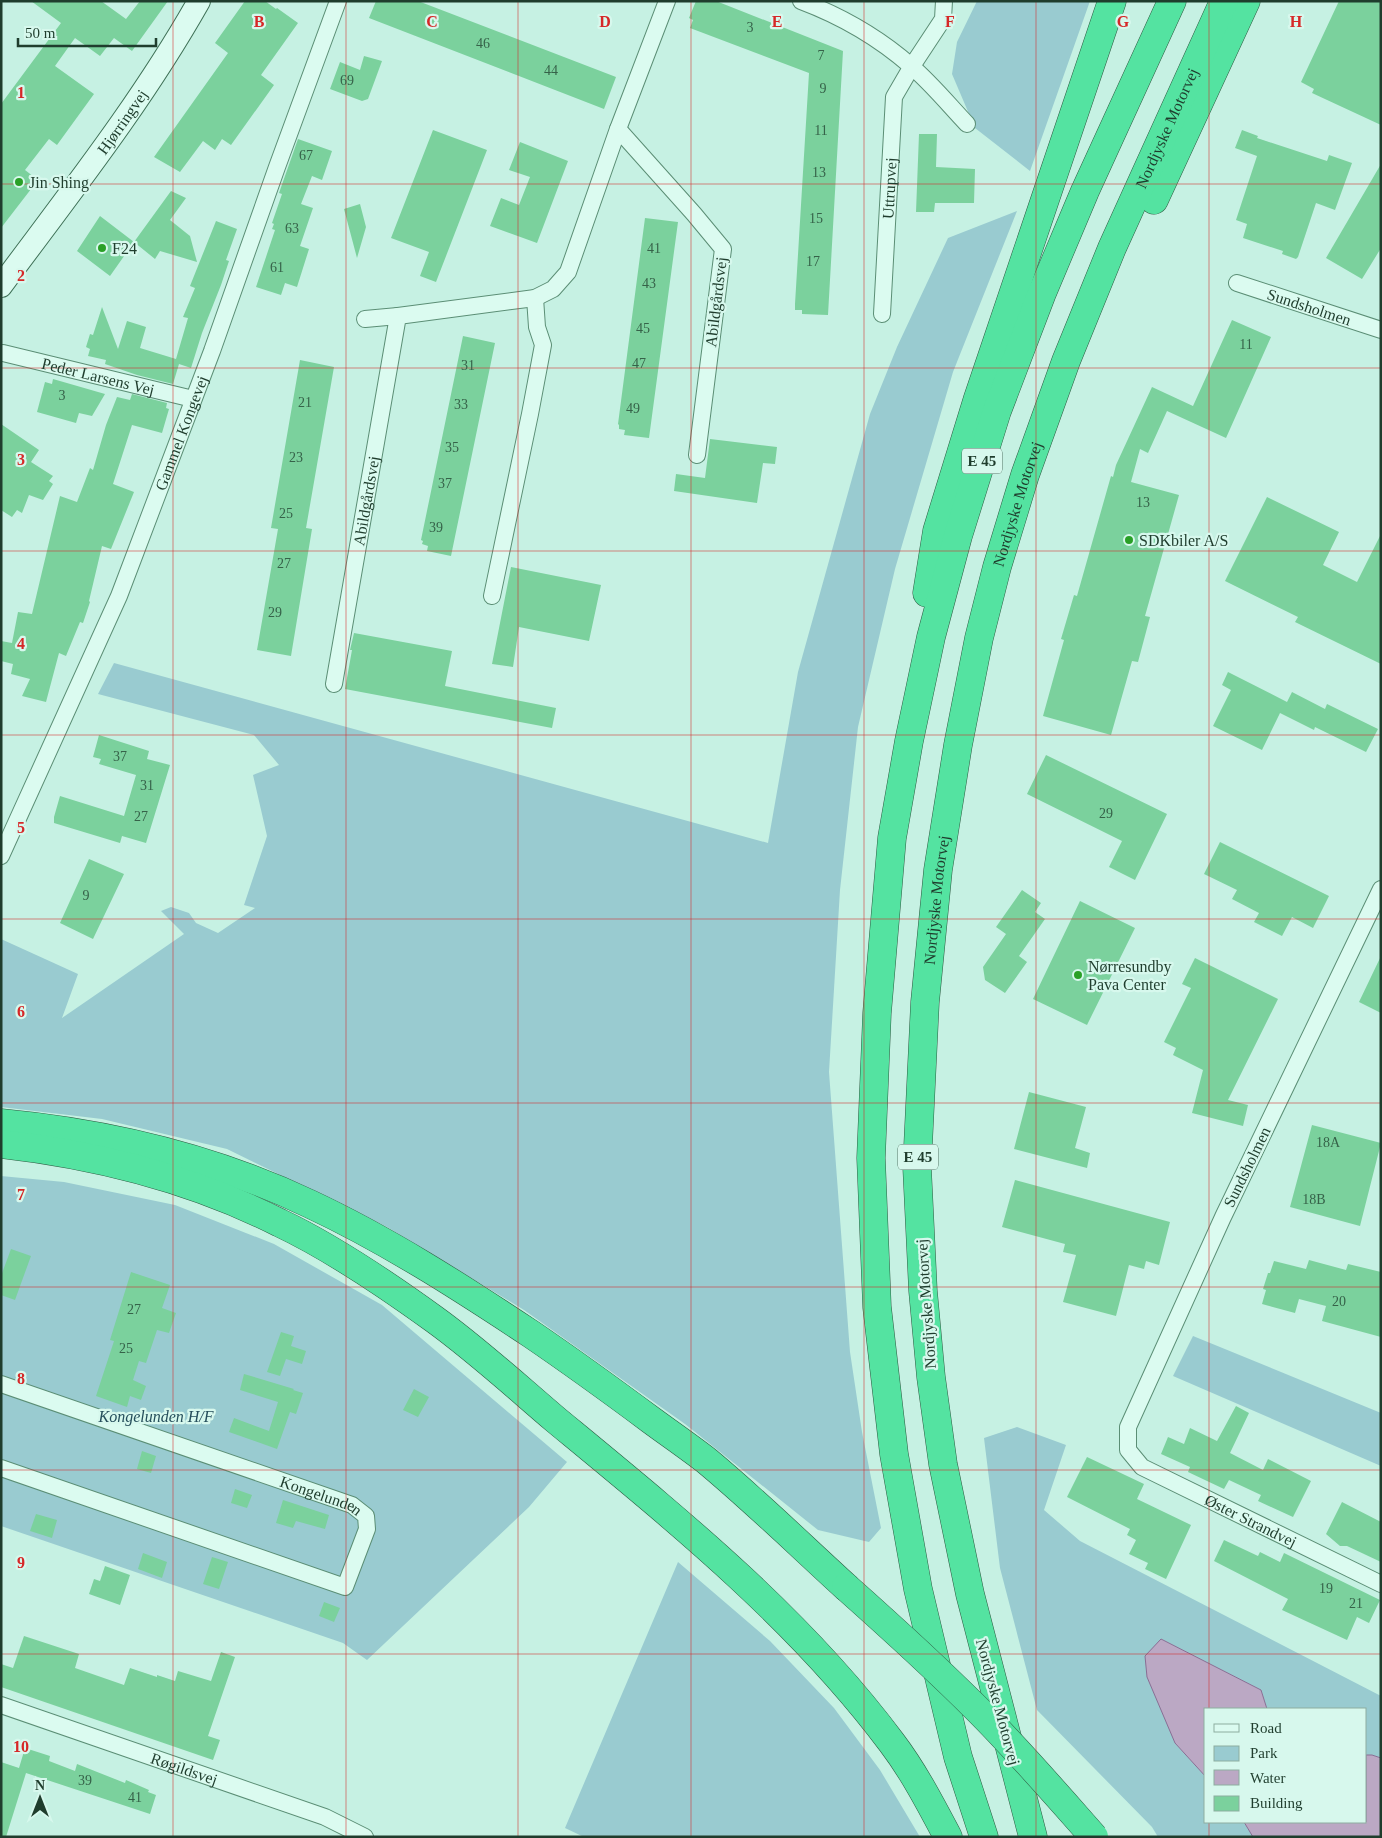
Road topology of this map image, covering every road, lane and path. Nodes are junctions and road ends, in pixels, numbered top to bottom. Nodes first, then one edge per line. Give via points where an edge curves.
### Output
1 (199, 1) edge
2 (338, 1) edge
3 (667, 1) edge
4 (801, 1) edge
5 (944, 1) edge
6 (1112, 1) edge
7 (1172, 1) edge
8 (1224, 1) edge
9 (1246, 1) edge
10 (912, 66) junction
11 (967, 124) dead end
12 (618, 129) junction
13 (1237, 283) dead end
14 (1, 286) edge
15 (535, 298) junction
16 (882, 314) dead end
17 (398, 316) junction
18 (364, 319) dead end
19 (1381, 330) edge
20 (3, 353) dead end
21 (193, 399) junction
22 (697, 455) dead end
23 (1025, 475) junction
24 (492, 596) dead end
25 (334, 684) dead end
26 (910, 741) junction
27 (1, 856) edge
28 (1381, 889) edge
29 (1, 1123) edge
30 (1, 1144) edge
31 (1, 1384) edge
32 (1128, 1450) joint
33 (1, 1468) edge
34 (1381, 1584) edge
35 (1, 1705) edge
36 (365, 1837) edge
37 (948, 1837) edge
38 (984, 1837) edge
39 (1033, 1837) edge
40 (1094, 1837) edge

1 - 14 main road, Hjørringvej via 142,94
2 - 21 street, Gammel Kongevej
3 - 12 street
4 - 10 street via 858,28
5 - 10 street, Uttrupvej via 942,19
6 - 26 highway via 980,391 937,531 920,635
7 - 26 highway, E 45 via 1042,293 997,411 931,637
8 - 23 highway, Nordjyske Motorvej / E 45 via 1112,248 1066,361
9 - 23 highway
10 - 11 street
10 - 16 street, Uttrupvej via 894,97
12 - 15 street via 568,272 553,289
12 - 22 street, Abildgårdsvej via 723,249
13 - 19 street, Sundsholmen
15 - 17 street
15 - 24 street via 537,327 543,345
17 - 18 street
17 - 25 street, Abildgårdsvej
20 - 21 street, Peder Larsens Vej
21 - 27 street, Gammel Kongevej via 119,596
23 - 39 highway, Nordjyske Motorvej / E 45 via 979,638 938,870 925,1002 917,1167 923,1291 943,1464 970,1594
26 - 38 highway, E 45 via 892,838 877,1013 871,1158 877,1307 894,1454 918,1589 958,1757
28 - 32 street, Sundsholmen via 1223,1217 1141,1397 1128,1427
29 - 40 highway, bridge via 42,1126 111,1138 178,1154 253,1180 370,1234 468,1292 573,1363 706,1461 913,1647 1043,1778
30 - 37 highway via 75,1155 146,1171 215,1194 289,1228 361,1269 436,1321 660,1506 767,1602 818,1653 894,1745
31 - 33 street, Kongelunden via 352,1505 366,1516 367,1528 345,1587
32 - 34 street, Øster Strandvej via 1142,1467
35 - 36 street, Røgildsvej via 325,1817

